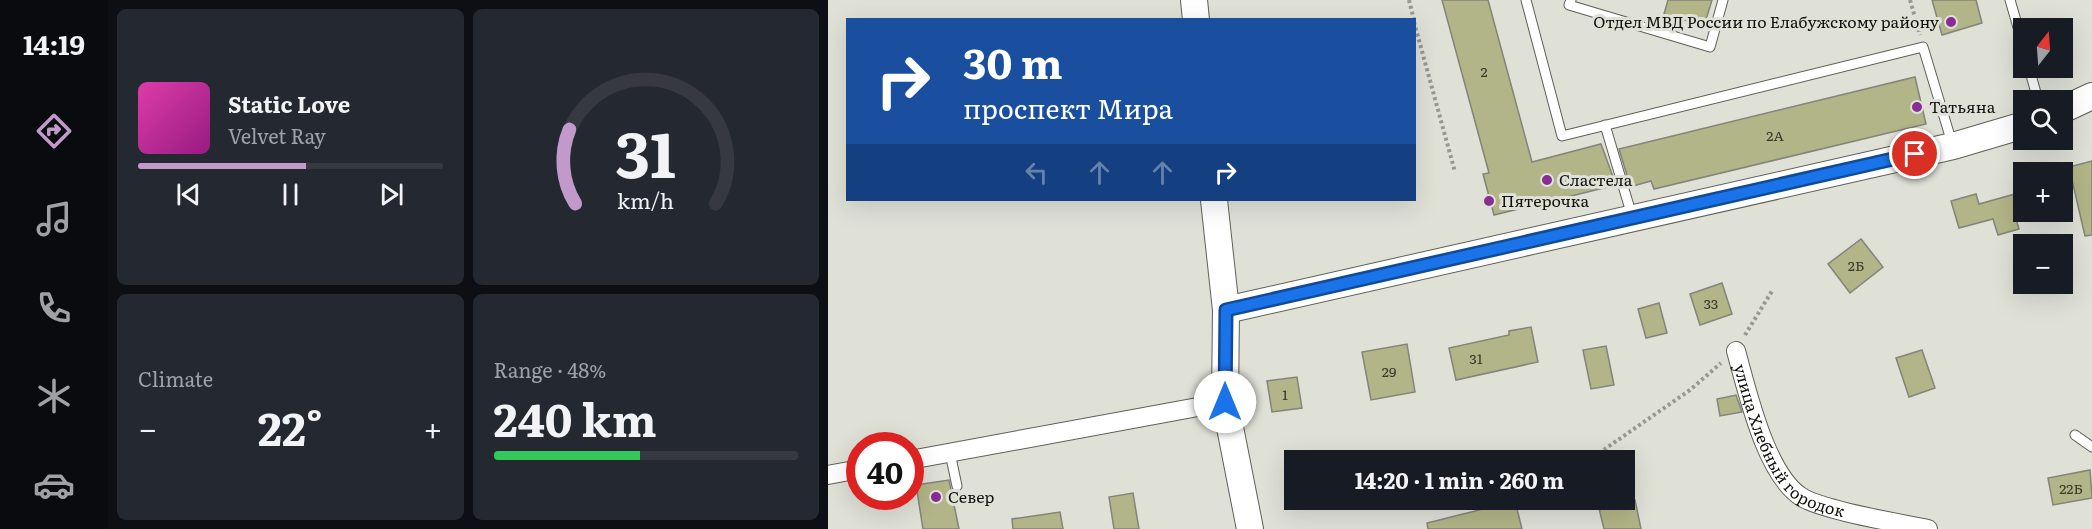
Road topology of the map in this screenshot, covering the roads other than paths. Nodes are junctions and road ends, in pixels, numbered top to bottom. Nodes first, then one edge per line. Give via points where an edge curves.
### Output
1 (1194, 0) edge
2 (1526, 0) edge
3 (1571, 0) edge
4 (1723, 0) edge
5 (2010, 0) edge
6 (1196, 18) edge
7 (2015, 18) edge
8 (2092, 96) edge
9 (2073, 105) edge
10 (1605, 125) junction
11 (2013, 128) edge
12 (1953, 146) junction
13 (1215, 201) edge
14 (1633, 218) junction
15 (1226, 310) junction
16 (1736, 351) road end
17 (1225, 402) junction
18 (2075, 435) dead end
19 (2092, 447) edge
20 (950, 453) junction
21 (924, 458) edge
22 (846, 472) edge
23 (828, 475) edge
24 (957, 486) dead end
25 (1250, 529) edge
26 (1928, 529) edge

1 - 6 street
2 - 10 lane via 1562,136
3 - 4 lane via 1569,5 1710,47
5 - 7 lane
8 - 9 street
10 - 12 lane via 1923,47
10 - 14 lane
11 - 12 street
12 - 14 street
13 - 15 street
14 - 15 street
15 - 17 street
16 - 26 street, улица Хлебный городок via 1756,421 1777,470 1800,496
17 - 20 street
17 - 25 street
18 - 19 lane
20 - 21 street
20 - 24 lane
22 - 23 street

